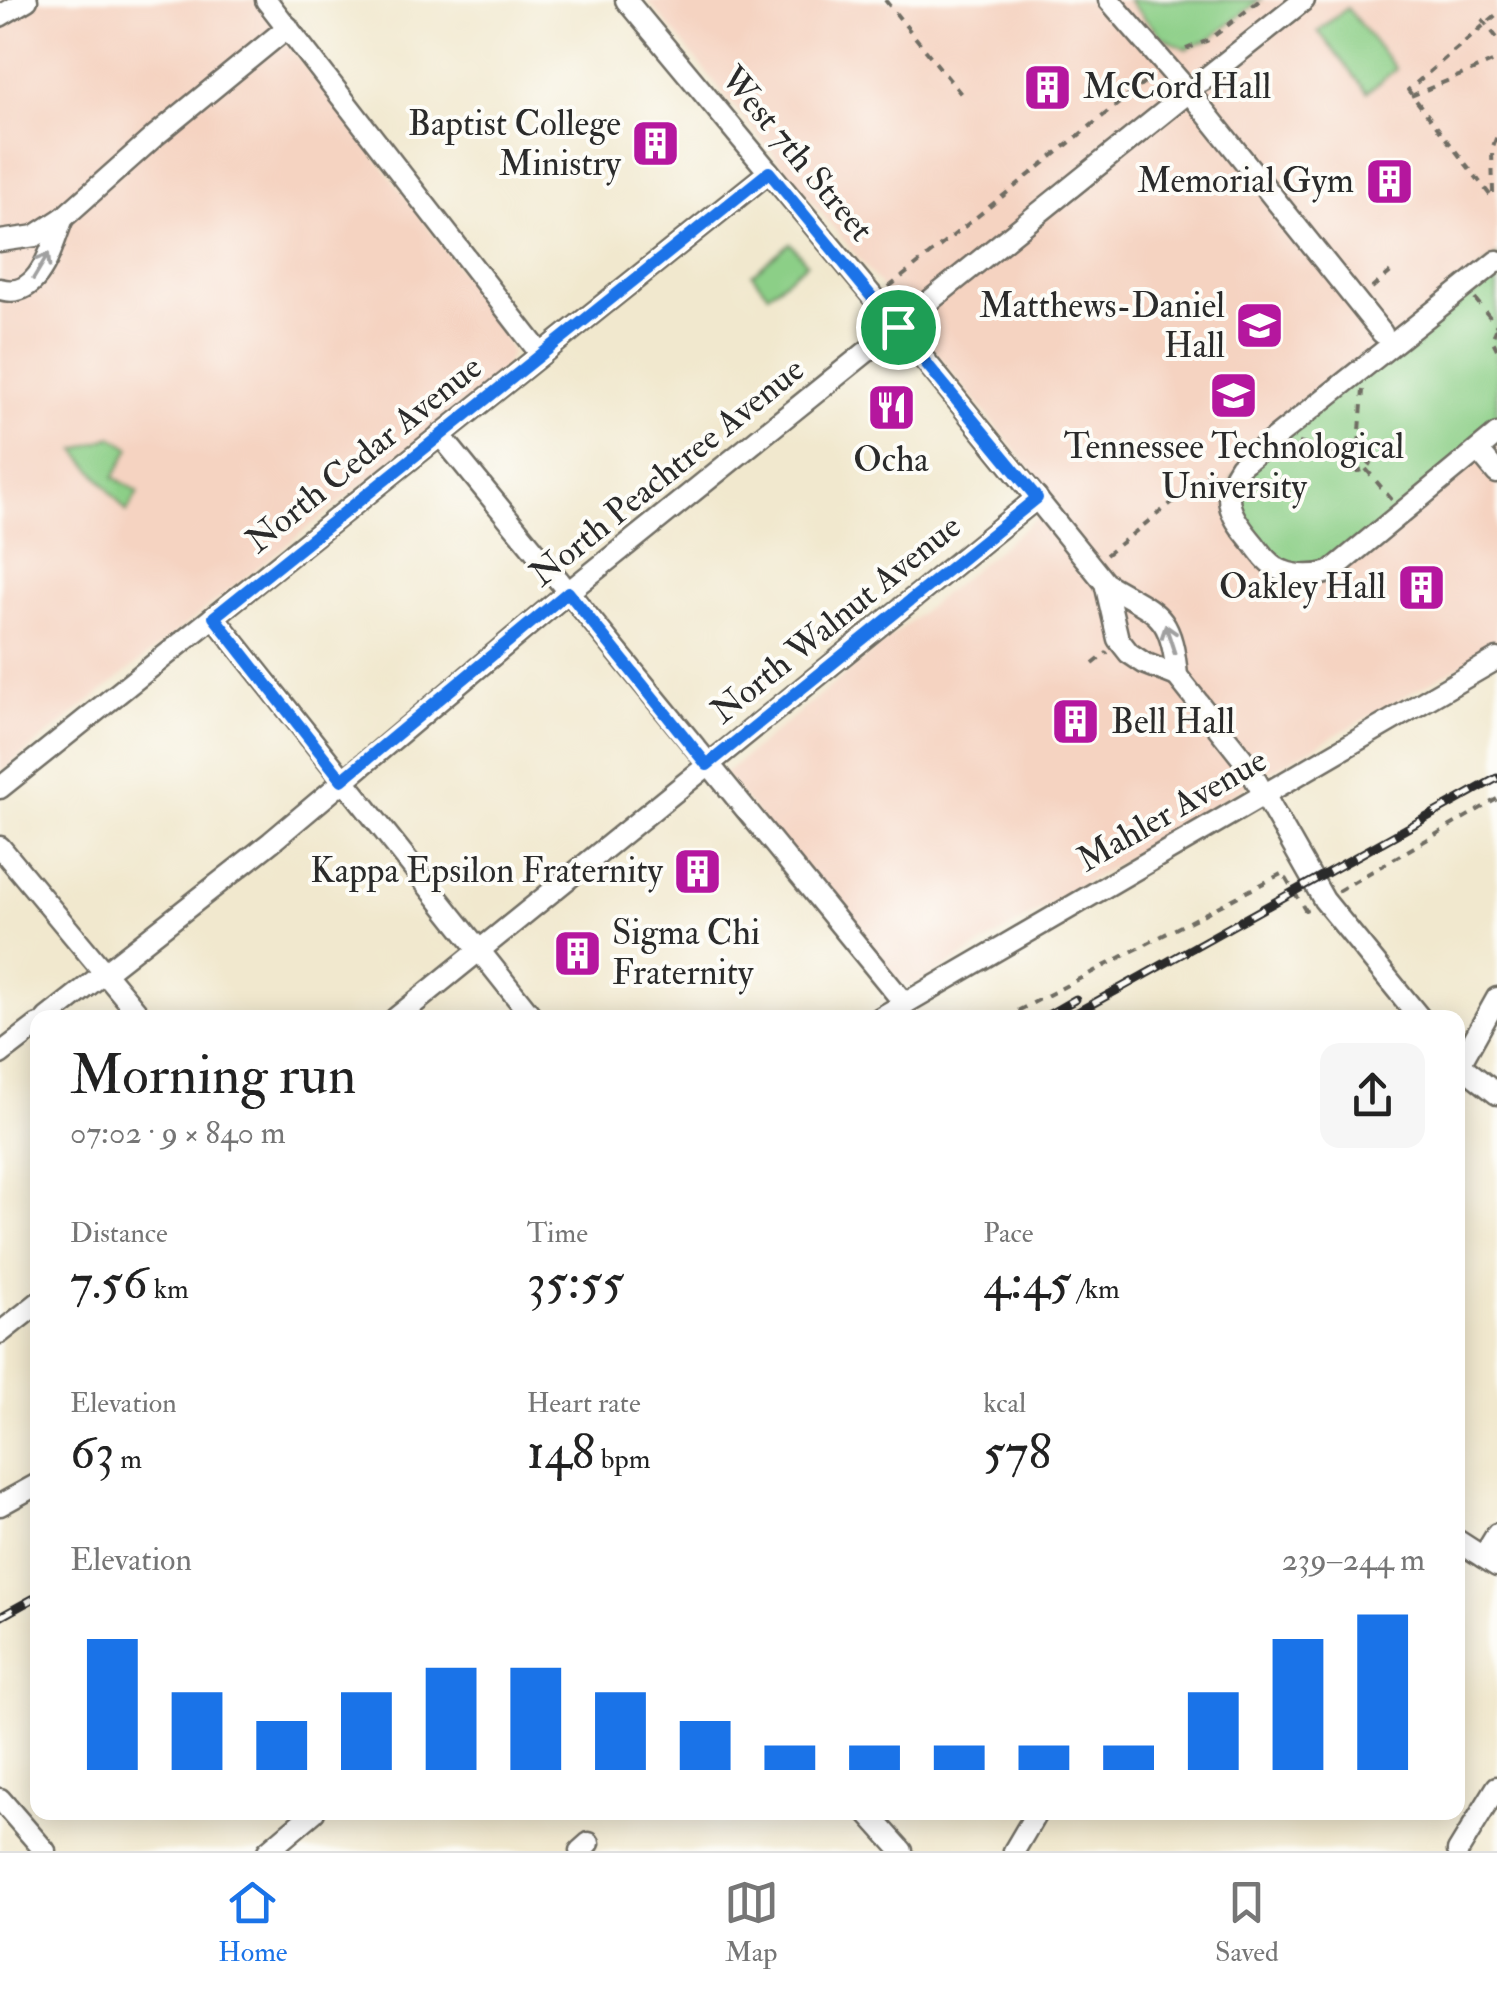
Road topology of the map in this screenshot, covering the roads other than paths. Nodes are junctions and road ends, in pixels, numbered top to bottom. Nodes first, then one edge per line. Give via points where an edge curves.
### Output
1 (266, 0) edge
2 (626, 0) edge
3 (1109, 0) edge
4 (1304, 0) edge
5 (13, 9) edge
6 (288, 27) junction
7 (0, 30) edge
8 (1196, 87) junction
9 (769, 172) junction
10 (63, 218) junction
11 (0, 240) edge
12 (1497, 261) edge
13 (0, 288) edge
14 (898, 327) junction
15 (1382, 333) dead end
16 (540, 353) junction
17 (1497, 434) edge
18 (440, 436) junction
19 (1482, 455) dead end
20 (1497, 473) edge
21 (1037, 498) junction
22 (1105, 583) junction
23 (568, 592) junction
24 (214, 617) junction
25 (1497, 659) edge
26 (1177, 676) junction
27 (707, 765) junction
28 (342, 780) junction
29 (0, 788) edge
30 (1265, 794) junction
31 (0, 847) edge
32 (478, 952) junction
33 (104, 973) junction
34 (1497, 998) edge
35 (906, 1004) junction
36 (56, 1010) edge
37 (135, 1010) edge
38 (406, 1010) edge
39 (525, 1010) edge
40 (895, 1010) edge
41 (1413, 1010) edge
42 (30, 1031) edge
43 (1465, 1053) edge
44 (0, 1054) edge
45 (1465, 1070) edge
46 (1497, 1094) edge
47 (30, 1309) edge
48 (0, 1333) edge
49 (30, 1488) edge
50 (0, 1504) edge
51 (1497, 1534) edge
52 (1465, 1545) edge
53 (1490, 1561) edge
54 (1497, 1788) edge
55 (0, 1799) edge
56 (305, 1820) edge
57 (875, 1820) edge
58 (1032, 1820) edge
59 (45, 1851) edge
60 (269, 1851) edge
61 (902, 1851) edge
62 (1014, 1851) edge
63 (1458, 1851) edge

1 - 6 street
2 - 9 street, West 7th Street
3 - 8 street
4 - 8 street, North Peachtree Avenue
5 - 7 street
6 - 10 street
6 - 16 street
8 - 14 street, North Peachtree Avenue
8 - 15 street
9 - 14 street, West 7th Street
9 - 16 street, North Cedar Avenue
10 - 11 street via 35,236
13 -> 10 street via 21,289 36,279
12 - 17 street via 1240,466 1228,503 1232,518 1285,573 1330,572
14 - 21 street, West 7th Street
14 - 23 street, North Peachtree Avenue
16 - 18 street, North Cedar Avenue
18 - 23 street
18 - 24 street, North Cedar Avenue
19 - 20 street
21 - 22 street, West 7th Street
21 - 27 street, North Walnut Avenue
26 -> 22 street, West 7th Street via 1164,622 1152,608
22 - 26 street, West 7th Street via 1118,639 1144,663
23 - 27 street
23 - 28 street, North Peachtree Avenue
24 - 28 street
24 - 29 street, North Cedar Avenue
25 - 30 street, Mahler Avenue
26 - 30 street, West 7th Street
27 - 32 street, North Walnut Avenue
27 - 35 street
28 - 32 street
28 - 33 street, North Peachtree Avenue
30 - 35 street, Mahler Avenue
30 - 41 street, West 7th Street via 1324,900
31 - 33 street
32 - 38 street, North Walnut Avenue
32 - 39 street
33 - 36 street, North Peachtree Avenue
33 - 37 street
34 - 43 street
35 - 40 street, Mahler Avenue
42 - 44 street
45 - 46 street
47 - 48 street
49 - 50 street
51 - 53 street
52 - 53 street
54 - 63 street
55 - 59 street
56 - 60 street
57 - 61 street
58 - 62 street

